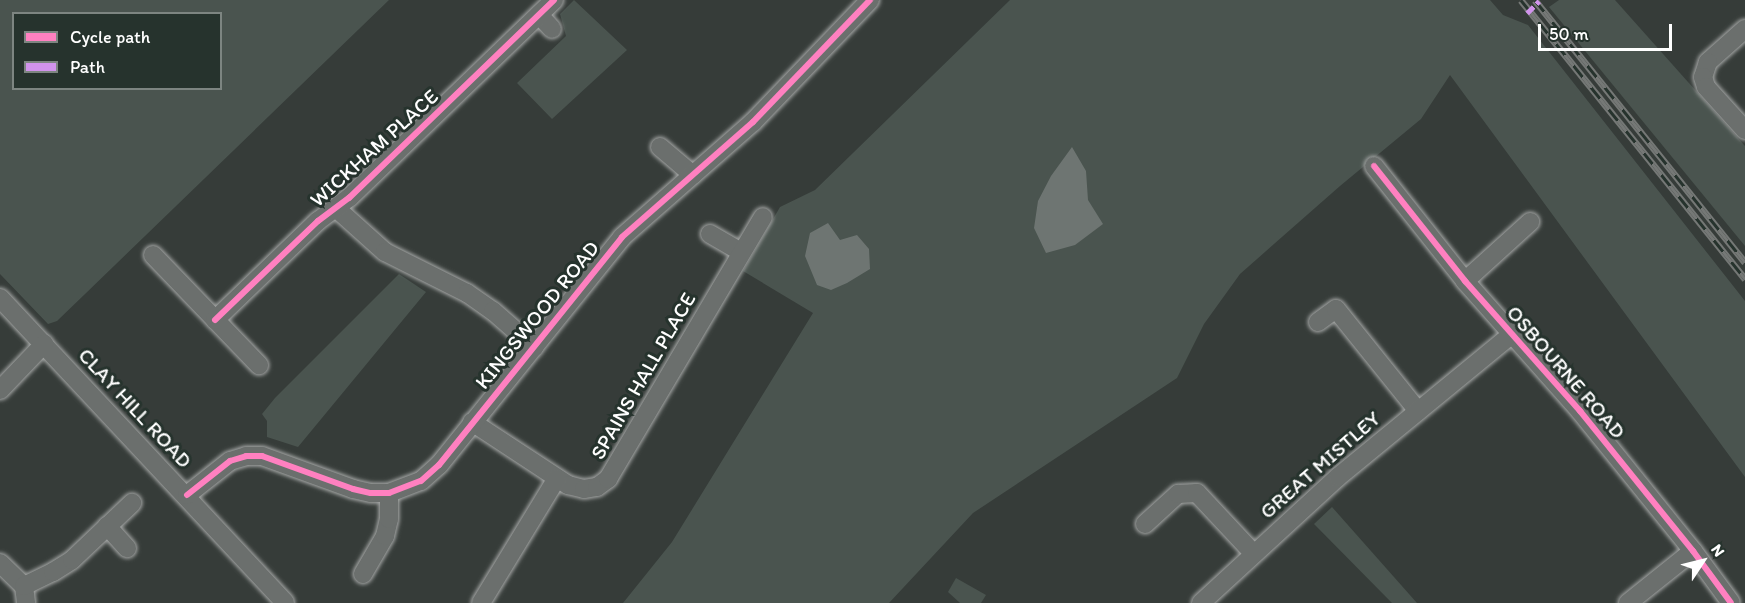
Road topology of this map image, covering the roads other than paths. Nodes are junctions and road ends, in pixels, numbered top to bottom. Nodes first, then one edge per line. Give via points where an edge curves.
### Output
1 (554, 0) edge
2 (870, 0) edge
3 (539, 15) junction
4 (552, 29) dead end
5 (1745, 29) edge
6 (1745, 130) edge
7 (660, 147) dead end
8 (1374, 166) dead end
9 (693, 175) junction
10 (337, 209) junction
11 (763, 217) dead end
12 (1530, 222) dead end
13 (710, 234) dead end
14 (741, 252) junction
15 (153, 255) dead end
16 (1465, 281) junction
17 (0, 298) edge
18 (215, 320) junction
19 (1318, 322) dead end
20 (1512, 334) junction
21 (44, 344) junction
22 (534, 347) junction
23 (259, 365) dead end
24 (0, 390) edge
25 (1418, 411) junction
26 (472, 422) junction
27 (557, 478) junction
28 (389, 493) junction
29 (187, 495) junction
30 (132, 503) dead end
31 (1145, 524) dead end
32 (107, 526) junction
33 (127, 548) dead end
34 (1693, 551) junction
35 (1254, 554) junction
36 (0, 563) edge
37 (363, 574) dead end
38 (25, 594) edge
39 (285, 603) edge
40 (481, 603) edge
41 (1201, 603) edge
42 (1628, 603) edge
43 (1731, 603) edge

1 - 3 street, WICKHAM PLACE
2 - 9 street, KINGSWOOD ROAD via 753,122
3 - 4 street
3 - 10 street, WICKHAM PLACE
5 - 6 street via 1708,62 1703,77 1706,87
7 - 9 street
8 - 16 street, OSBOURNE ROAD
9 - 22 street, KINGSWOOD ROAD via 622,237
10 - 18 street, WICKHAM PLACE via 318,221
10 - 22 street, WICKHAM PLACE via 385,252 467,293
11 - 14 street, SPAINS HALL PLACE
12 - 16 street
13 - 14 street
14 - 27 street, SPAINS HALL PLACE via 608,479 597,487 584,489
15 - 18 street
16 - 20 street, OSBOURNE ROAD
17 - 21 street, CLAY HILL ROAD
18 - 23 street
19 - 25 street via 1336,309
20 - 25 street, GREAT MISTLEY
20 - 34 street, OSBOURNE ROAD
21 - 24 street
21 - 29 street, CLAY HILL ROAD
22 - 26 street, KINGSWOOD ROAD
25 - 35 street, GREAT MISTLEY
26 - 27 street, SPAINS HALL PLACE
26 - 28 street, KINGSWOOD ROAD via 439,465 421,481
27 - 40 street
28 - 29 street, KINGSWOOD ROAD via 353,489 262,456 230,461
28 - 37 street via 385,536
29 - 39 street, CLAY HILL ROAD
30 - 32 street
31 - 35 street via 1178,494 1197,493
32 - 33 street
32 - 38 street via 72,560
34 - 42 street
34 - 43 street, OSBOURNE ROAD
35 - 41 street, GREAT MISTLEY
36 - 38 street

